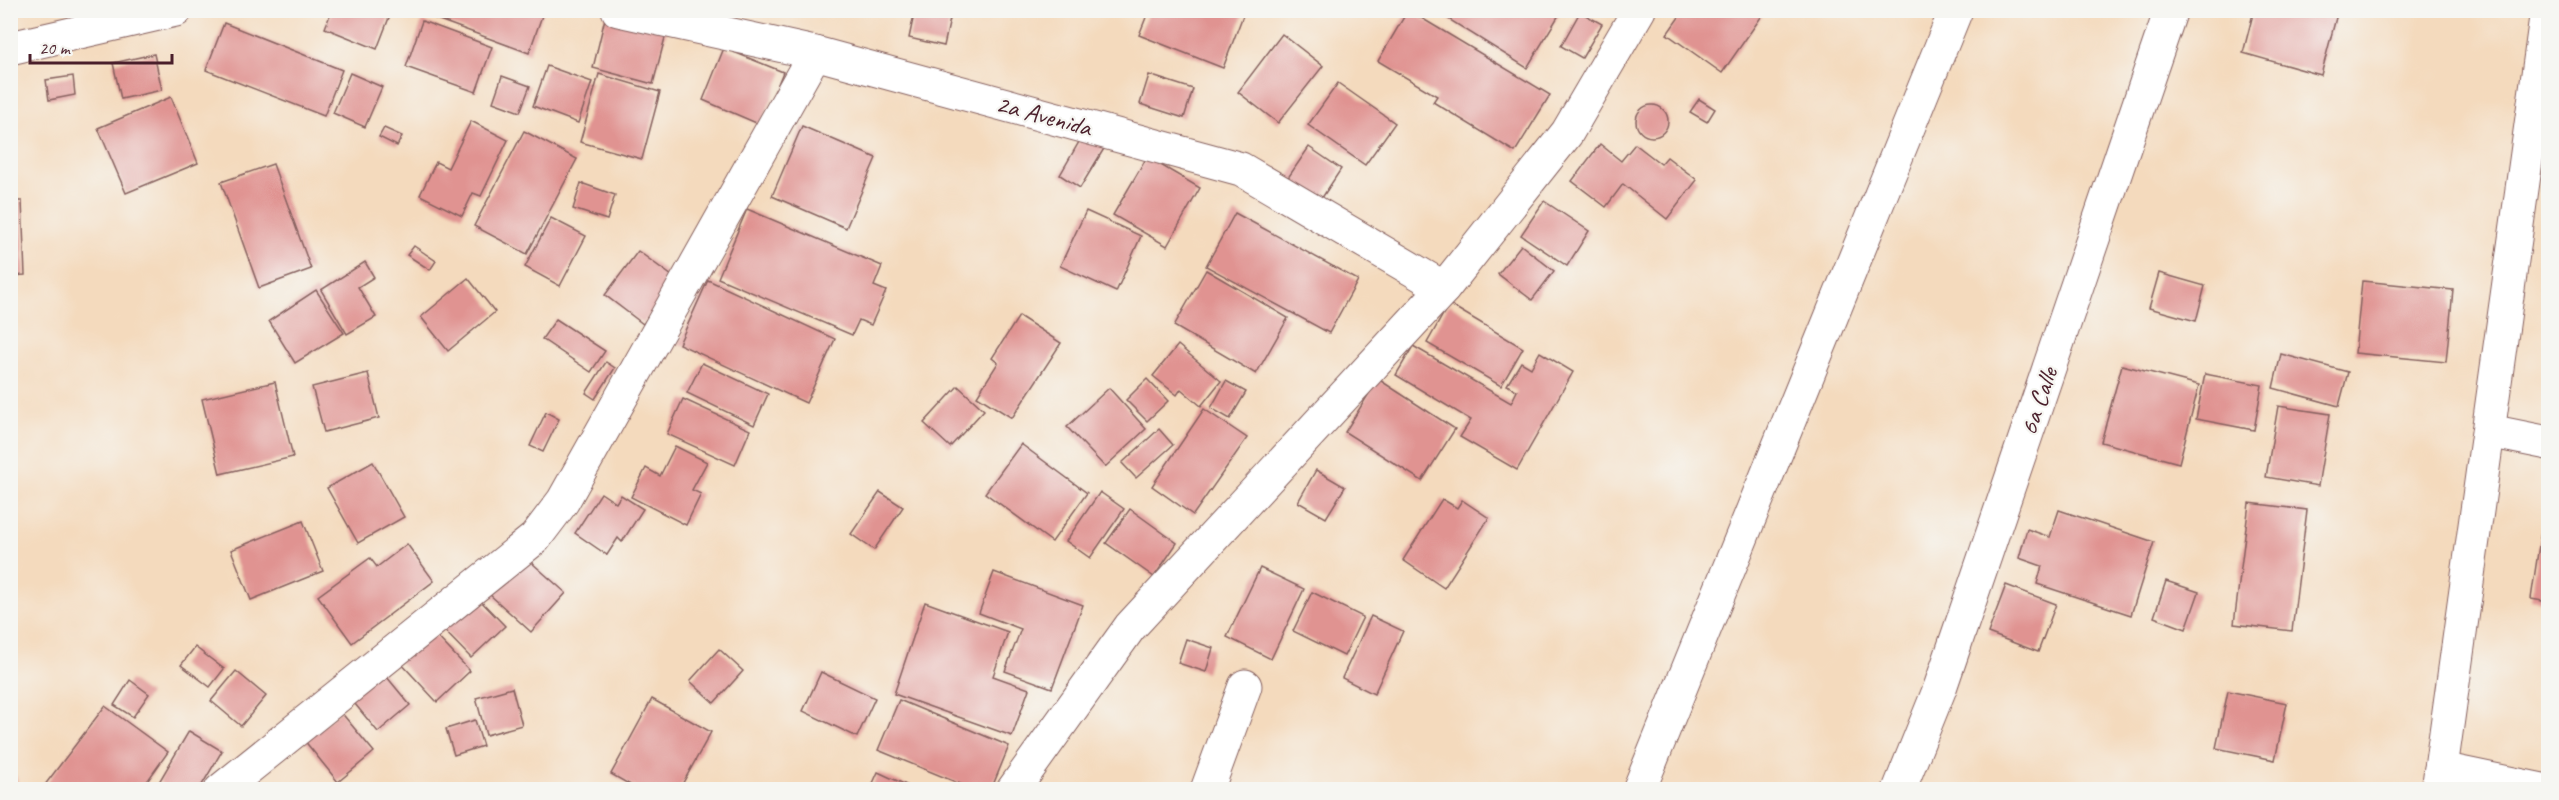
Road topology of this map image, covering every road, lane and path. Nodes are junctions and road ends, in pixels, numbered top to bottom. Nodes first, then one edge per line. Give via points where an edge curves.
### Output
1 (176, 10) edge
2 (618, 10) edge
3 (1639, 10) edge
4 (1956, 10) edge
5 (2171, 10) edge
6 (2547, 10) edge
7 (10, 48) edge
8 (815, 53) junction
9 (2543, 88) edge
10 (1444, 288) junction
11 (2489, 430) junction
12 (2548, 443) edge
13 (1245, 686) dead end
14 (2440, 779) edge
15 (221, 789) edge
16 (1013, 789) edge
17 (1207, 789) edge
18 (1639, 789) edge
19 (1899, 789) edge
20 (2542, 789) edge

1 - 7 street
2 - 8 street, 2a Avenida
3 - 10 street via 1567,133
4 - 18 street
5 - 19 street, 6a Calle via 1940,688
6 - 9 street
8 - 10 street, 2a Avenida via 1241,169
8 - 15 street via 563,501 535,538
9 - 11 street
10 - 16 street via 1130,627
11 - 12 street
11 - 14 street
13 - 17 street
14 - 20 street

